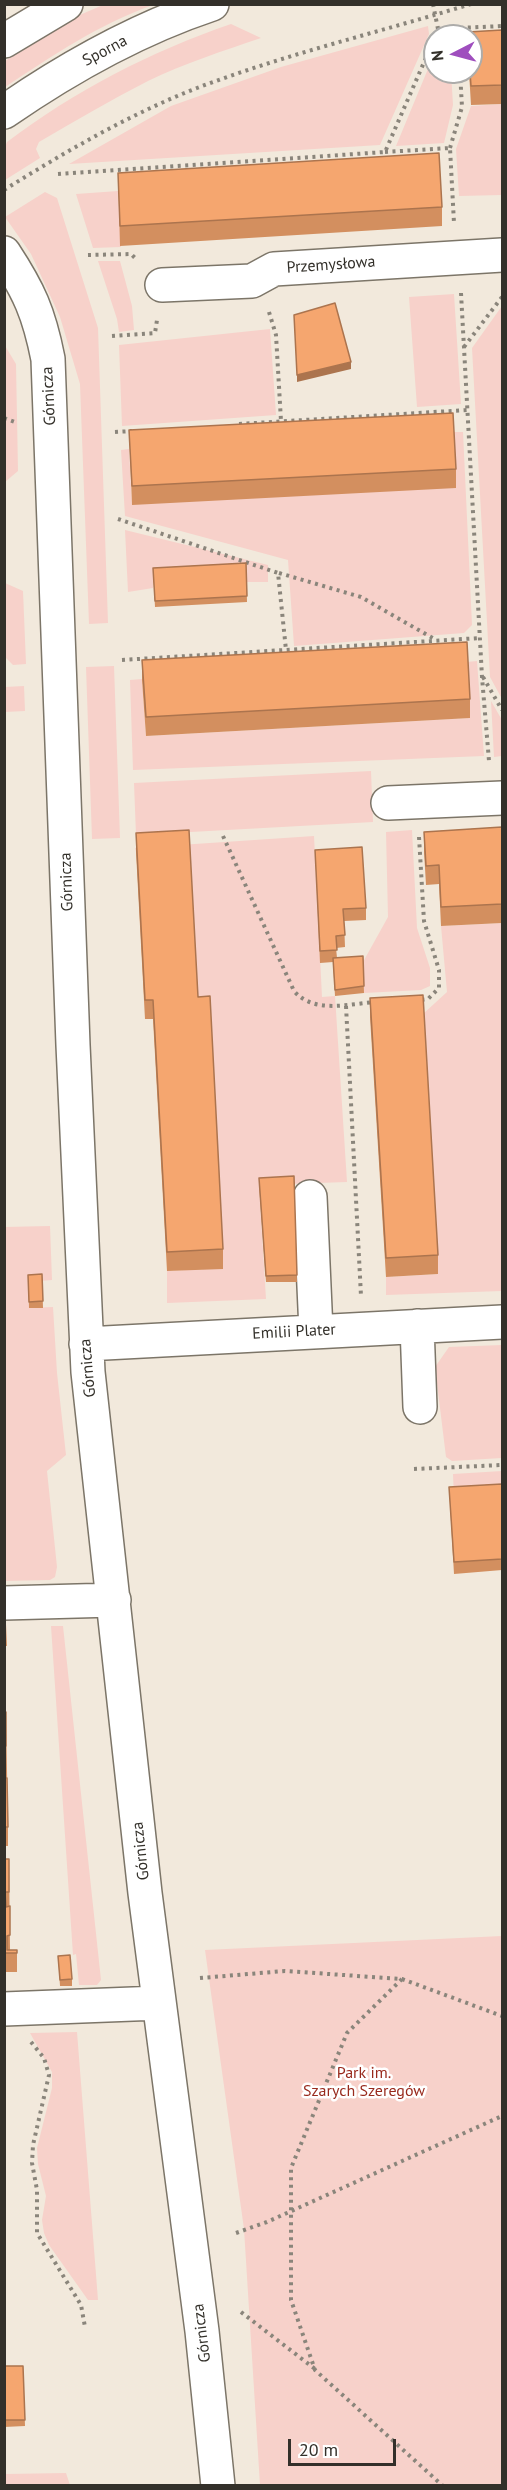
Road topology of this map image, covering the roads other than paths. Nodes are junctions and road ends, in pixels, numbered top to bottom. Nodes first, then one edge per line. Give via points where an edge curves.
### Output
1 (66, 4) edge
2 (212, 4) edge
3 (4, 41) edge
4 (4, 112) edge
5 (4, 253) edge
6 (502, 255) edge
7 (162, 285) road end
8 (502, 798) edge
9 (388, 802) dead end
10 (310, 1197) dead end
11 (502, 1322) edge
12 (417, 1326) junction
13 (316, 1331) junction
14 (86, 1344) junction
15 (420, 1407) dead end
16 (114, 1600) junction
17 (4, 1603) edge
18 (159, 2002) junction
19 (4, 2009) edge
20 (218, 2486) edge

1 - 3 street
2 - 4 street, Sporna via 106,48
5 - 14 street, Górnicza via 32,298 48,359
6 - 7 street, Przemysłowa via 273,269 252,280
8 - 9 street
10 - 13 street
11 - 12 street, Emilii Plater
12 - 13 street, Emilii Plater
12 - 15 street
13 - 14 street, Emilii Plater
14 - 16 street, Górnicza
16 - 17 street
16 - 18 street, Górnicza
18 - 19 street
18 - 20 street, Górnicza

